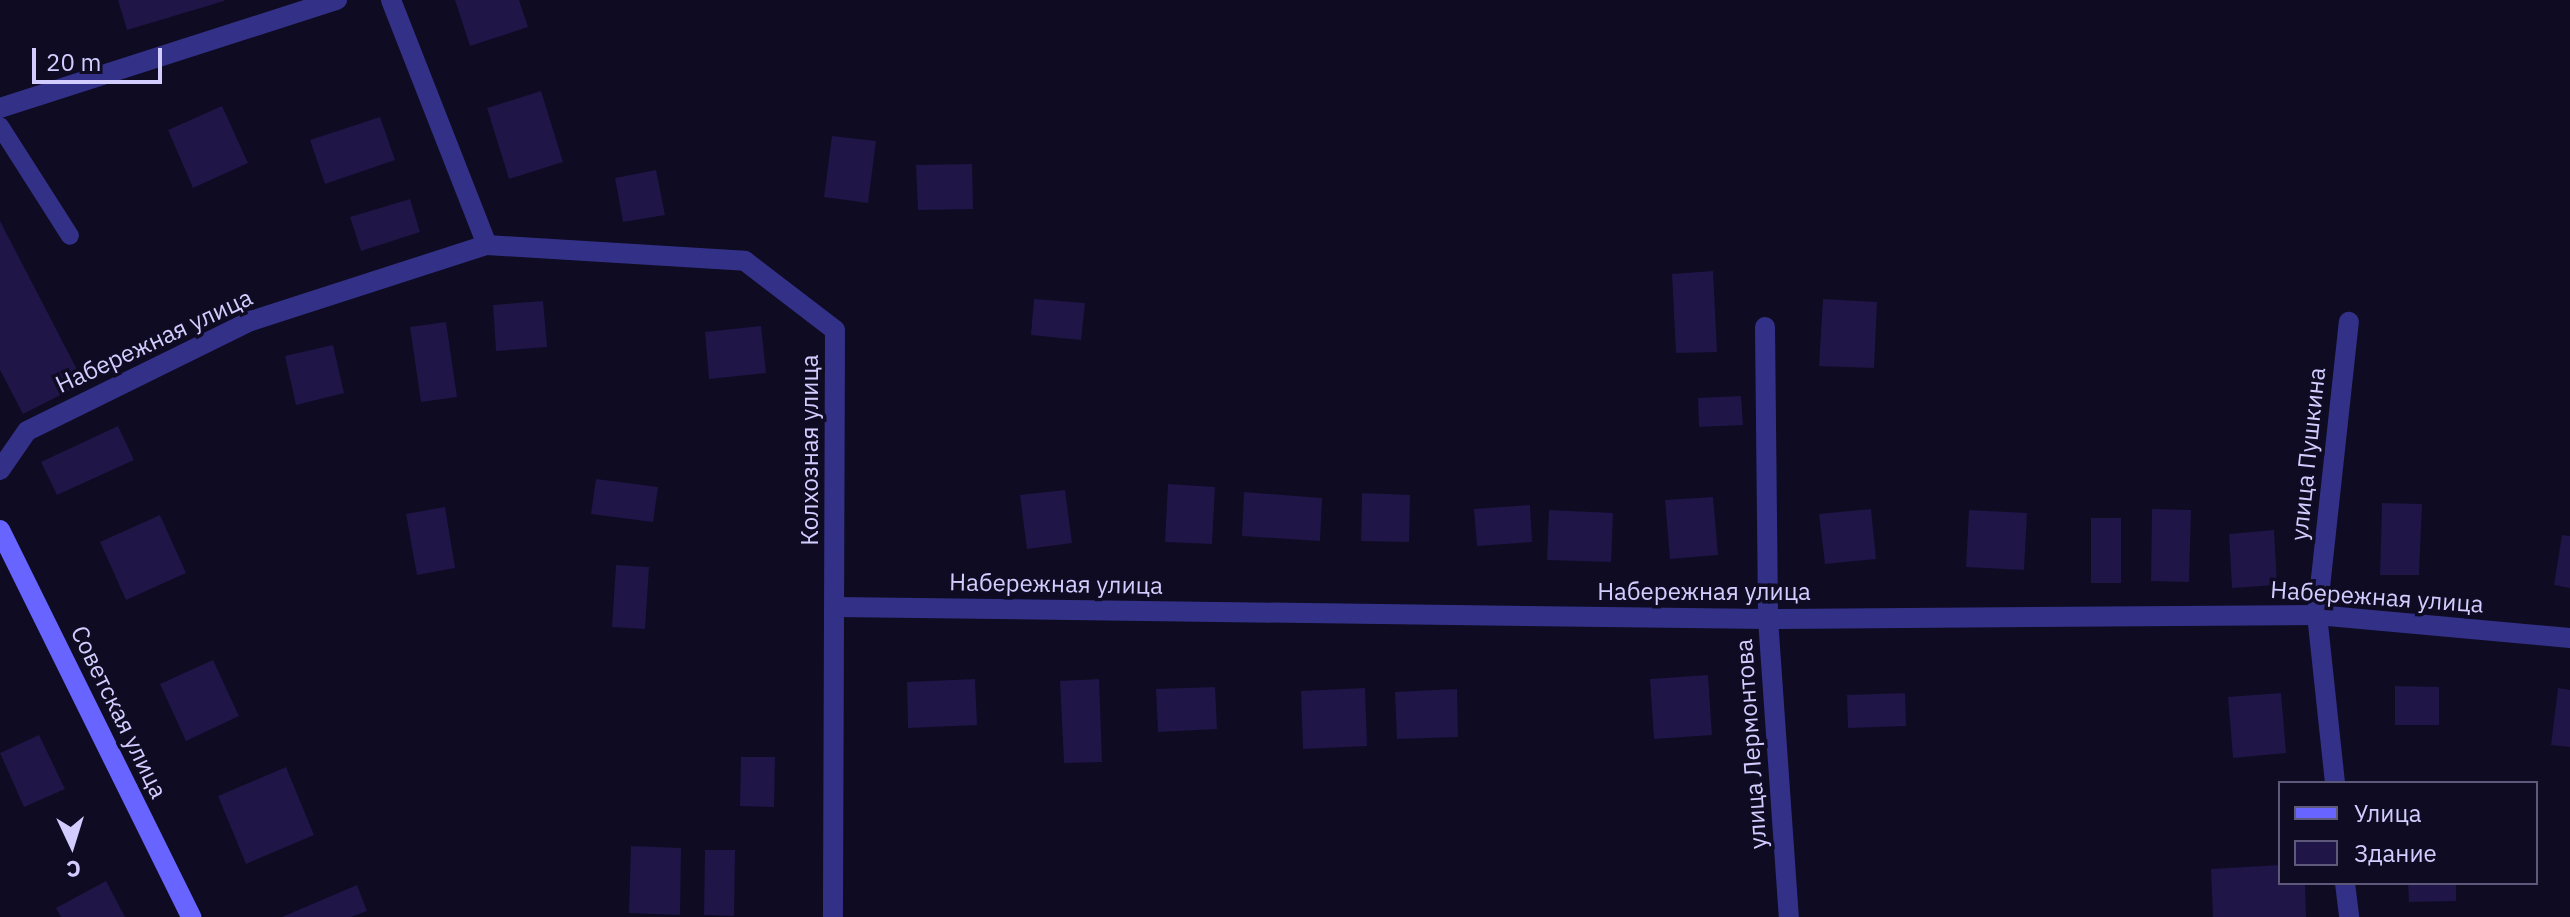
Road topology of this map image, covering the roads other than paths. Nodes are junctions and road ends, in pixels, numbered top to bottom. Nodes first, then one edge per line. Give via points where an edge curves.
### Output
1 (337, 0) edge
2 (391, 0) edge
3 (0, 108) edge
4 (0, 126) edge
5 (70, 236) dead end
6 (487, 245) junction
7 (2349, 322) dead end
8 (1765, 327) dead end
9 (0, 470) edge
10 (0, 530) edge
11 (836, 607) junction
12 (2317, 615) junction
13 (1768, 619) junction
14 (2570, 638) edge
15 (2335, 781) edge
16 (2345, 885) edge
17 (191, 917) edge
18 (833, 917) edge
19 (1789, 917) edge
20 (2349, 917) edge

1 - 3 street
2 - 6 street
4 - 5 lane
6 - 9 street, Набережная улица via 251,321 27,431
6 - 11 street, Колхозная улица via 745,261 835,330
7 - 12 street, улица Пушкина
8 - 13 street, улица Лермонтова
10 - 17 street, Советская улица
11 - 13 street, Набережная улица
11 - 18 street, Колхозная улица
12 - 13 street, Набережная улица
12 - 14 street, Набережная улица
12 - 15 street, улица Пушкина
13 - 19 street, улица Лермонтова
16 - 20 street

